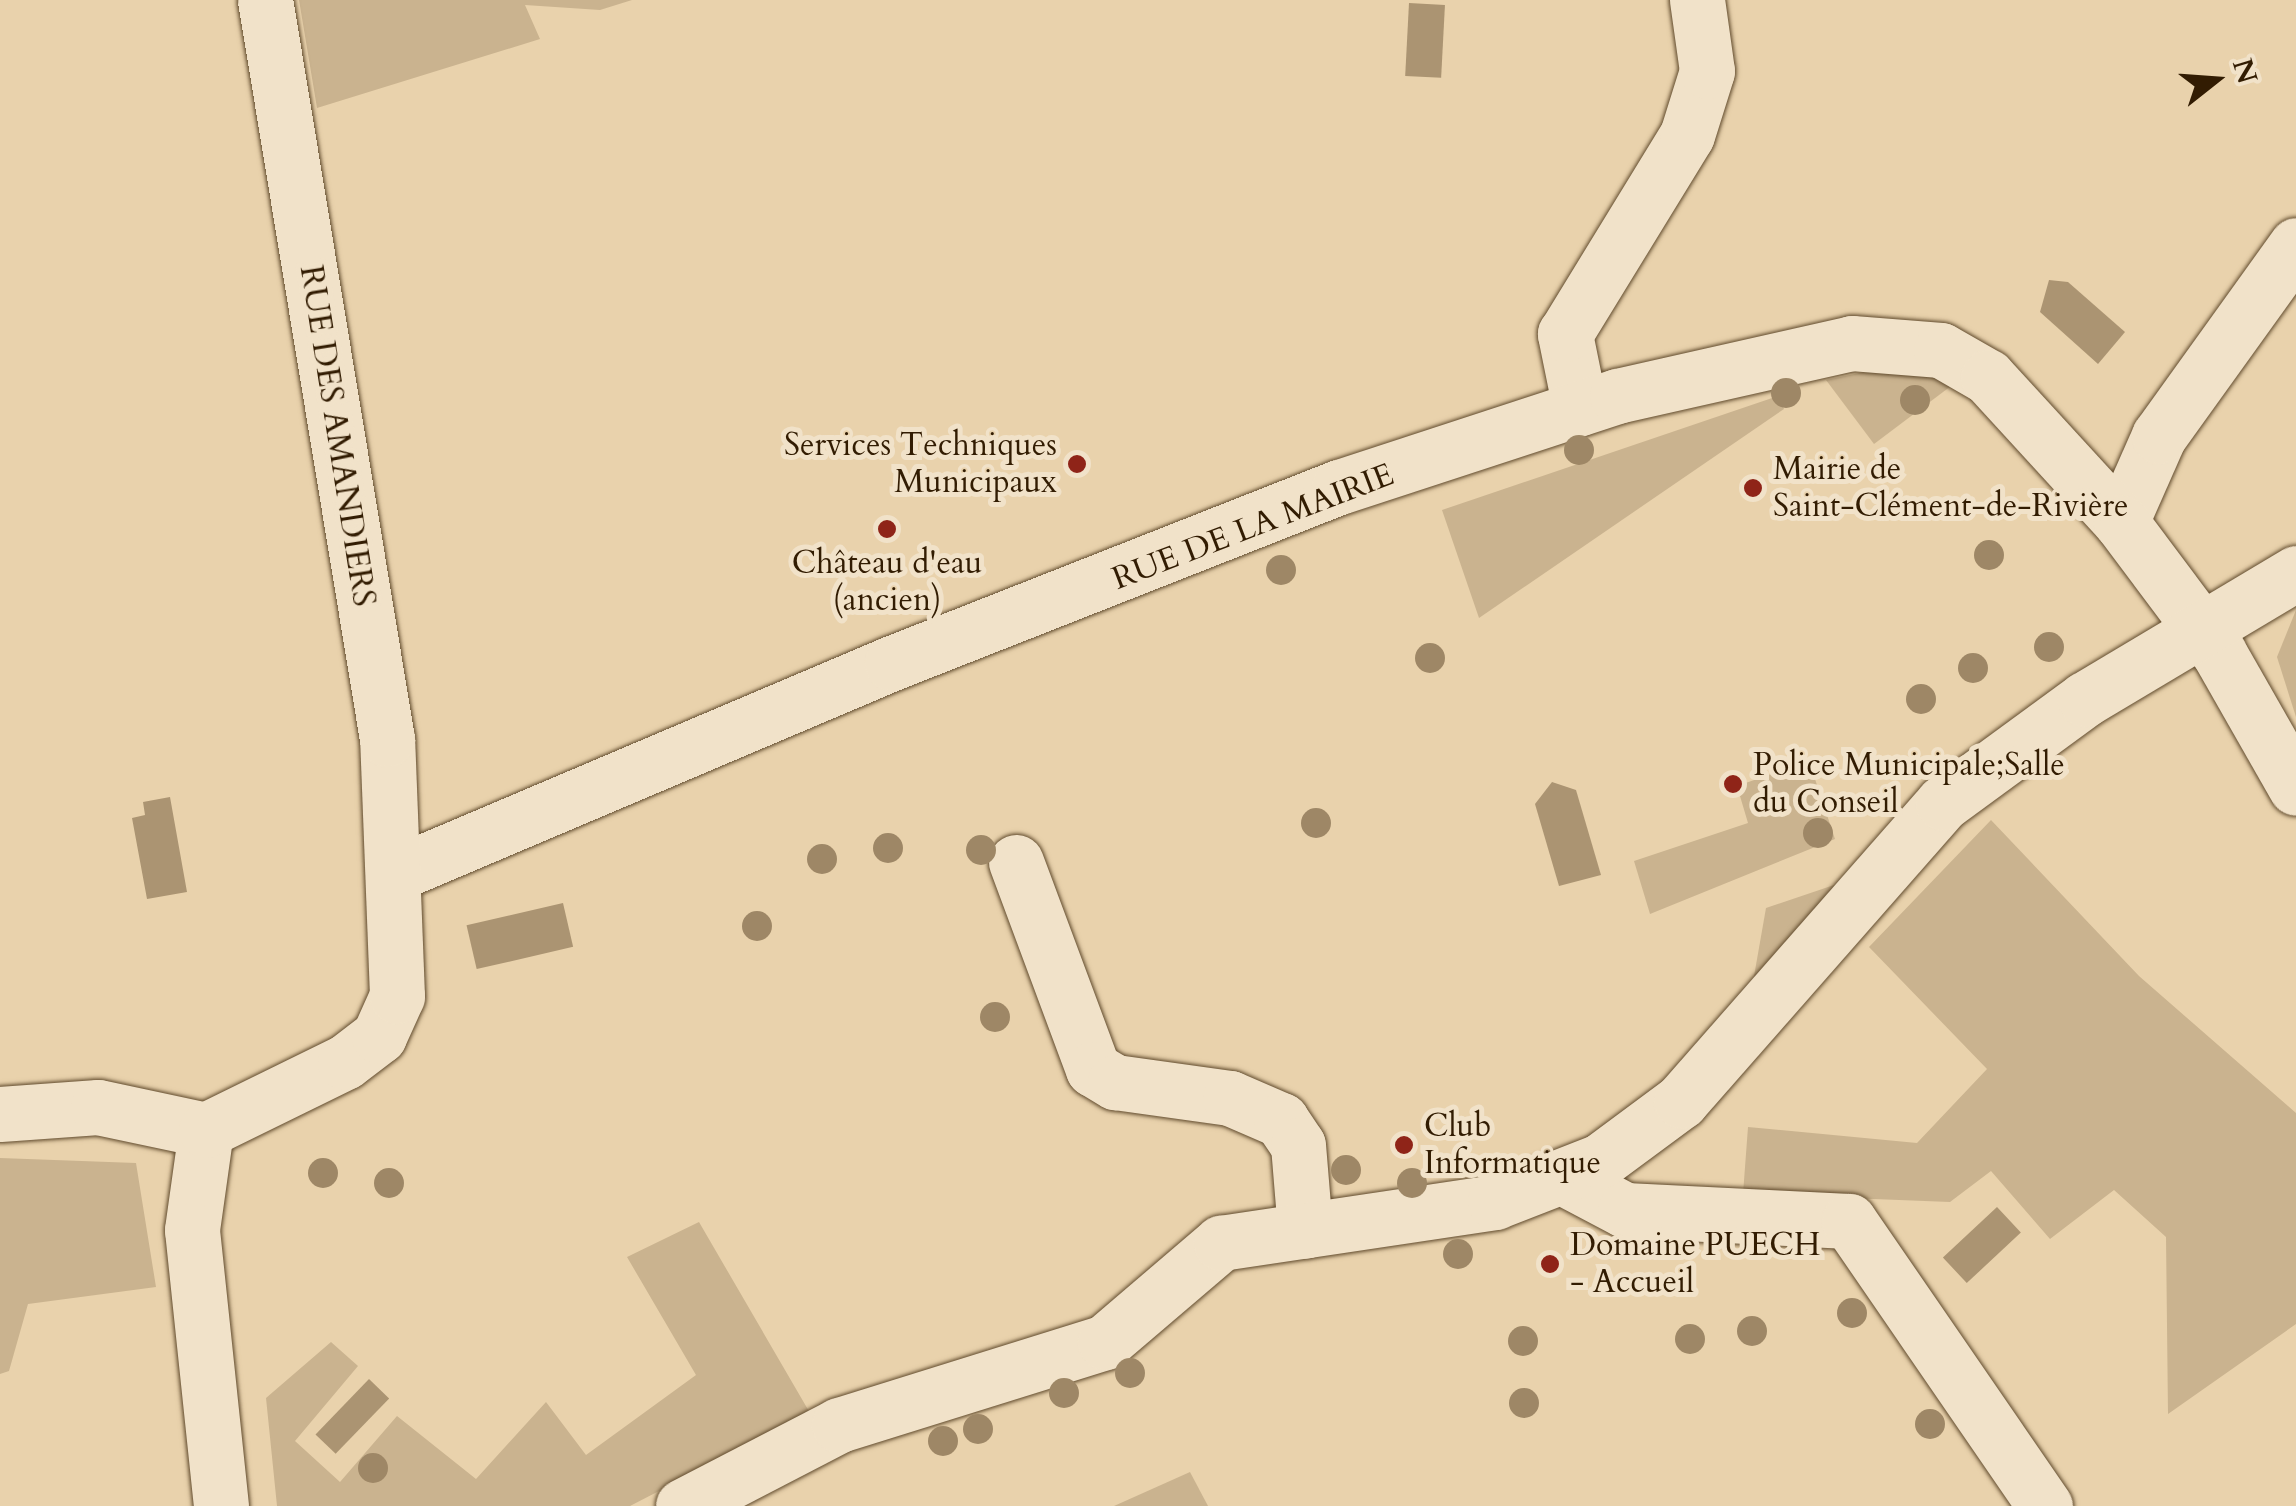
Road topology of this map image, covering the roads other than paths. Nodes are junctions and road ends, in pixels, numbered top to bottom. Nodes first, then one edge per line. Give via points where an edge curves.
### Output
1 (265, 0) edge
2 (1697, 0) edge
3 (2296, 245) edge
4 (1565, 334) junction
5 (1564, 413) junction
6 (1459, 451) junction
7 (2121, 522) junction
8 (2296, 573) edge
9 (2196, 630) junction
10 (2296, 788) edge
11 (1016, 862) dead end
12 (397, 873) junction
13 (0, 1114) edge
14 (206, 1130) junction
15 (1564, 1178) junction
16 (1305, 1232) junction
17 (208, 1429) junction
18 (206, 1506) edge
19 (222, 1506) edge
20 (683, 1506) edge
21 (2044, 1506) edge

1 - 12 street, RUE DES AMANDIERS via 387,738
2 - 4 street via 1707,72 1687,135
3 - 7 street via 2159,436
4 - 5 street
4 - 6 street
5 - 6 street, RUE DE LA MAIRIE
5 - 7 street, RUE DE LA MAIRIE via 1808,348 1942,350 1988,376
6 - 12 street, RUE DE LA MAIRIE via 1339,488 892,662
7 - 9 street, RUE DE LA MAIRIE
8 - 9 street
9 - 10 street, RUE DE LA MAIRIE via 2219,653
9 - 15 street via 1943,803 1681,1101
11 - 16 street via 1093,1069 1115,1082 1230,1098 1281,1120 1298,1145
12 - 14 street via 396,996 379,1036
13 - 14 street via 98,1107
14 - 17 street via 192,1230
15 - 16 street via 1417,1218
15 - 21 street via 1626,1210 1849,1221
16 - 20 street via 1220,1244 1104,1342 871,1413 774,1453
17 - 18 street
17 - 19 street

